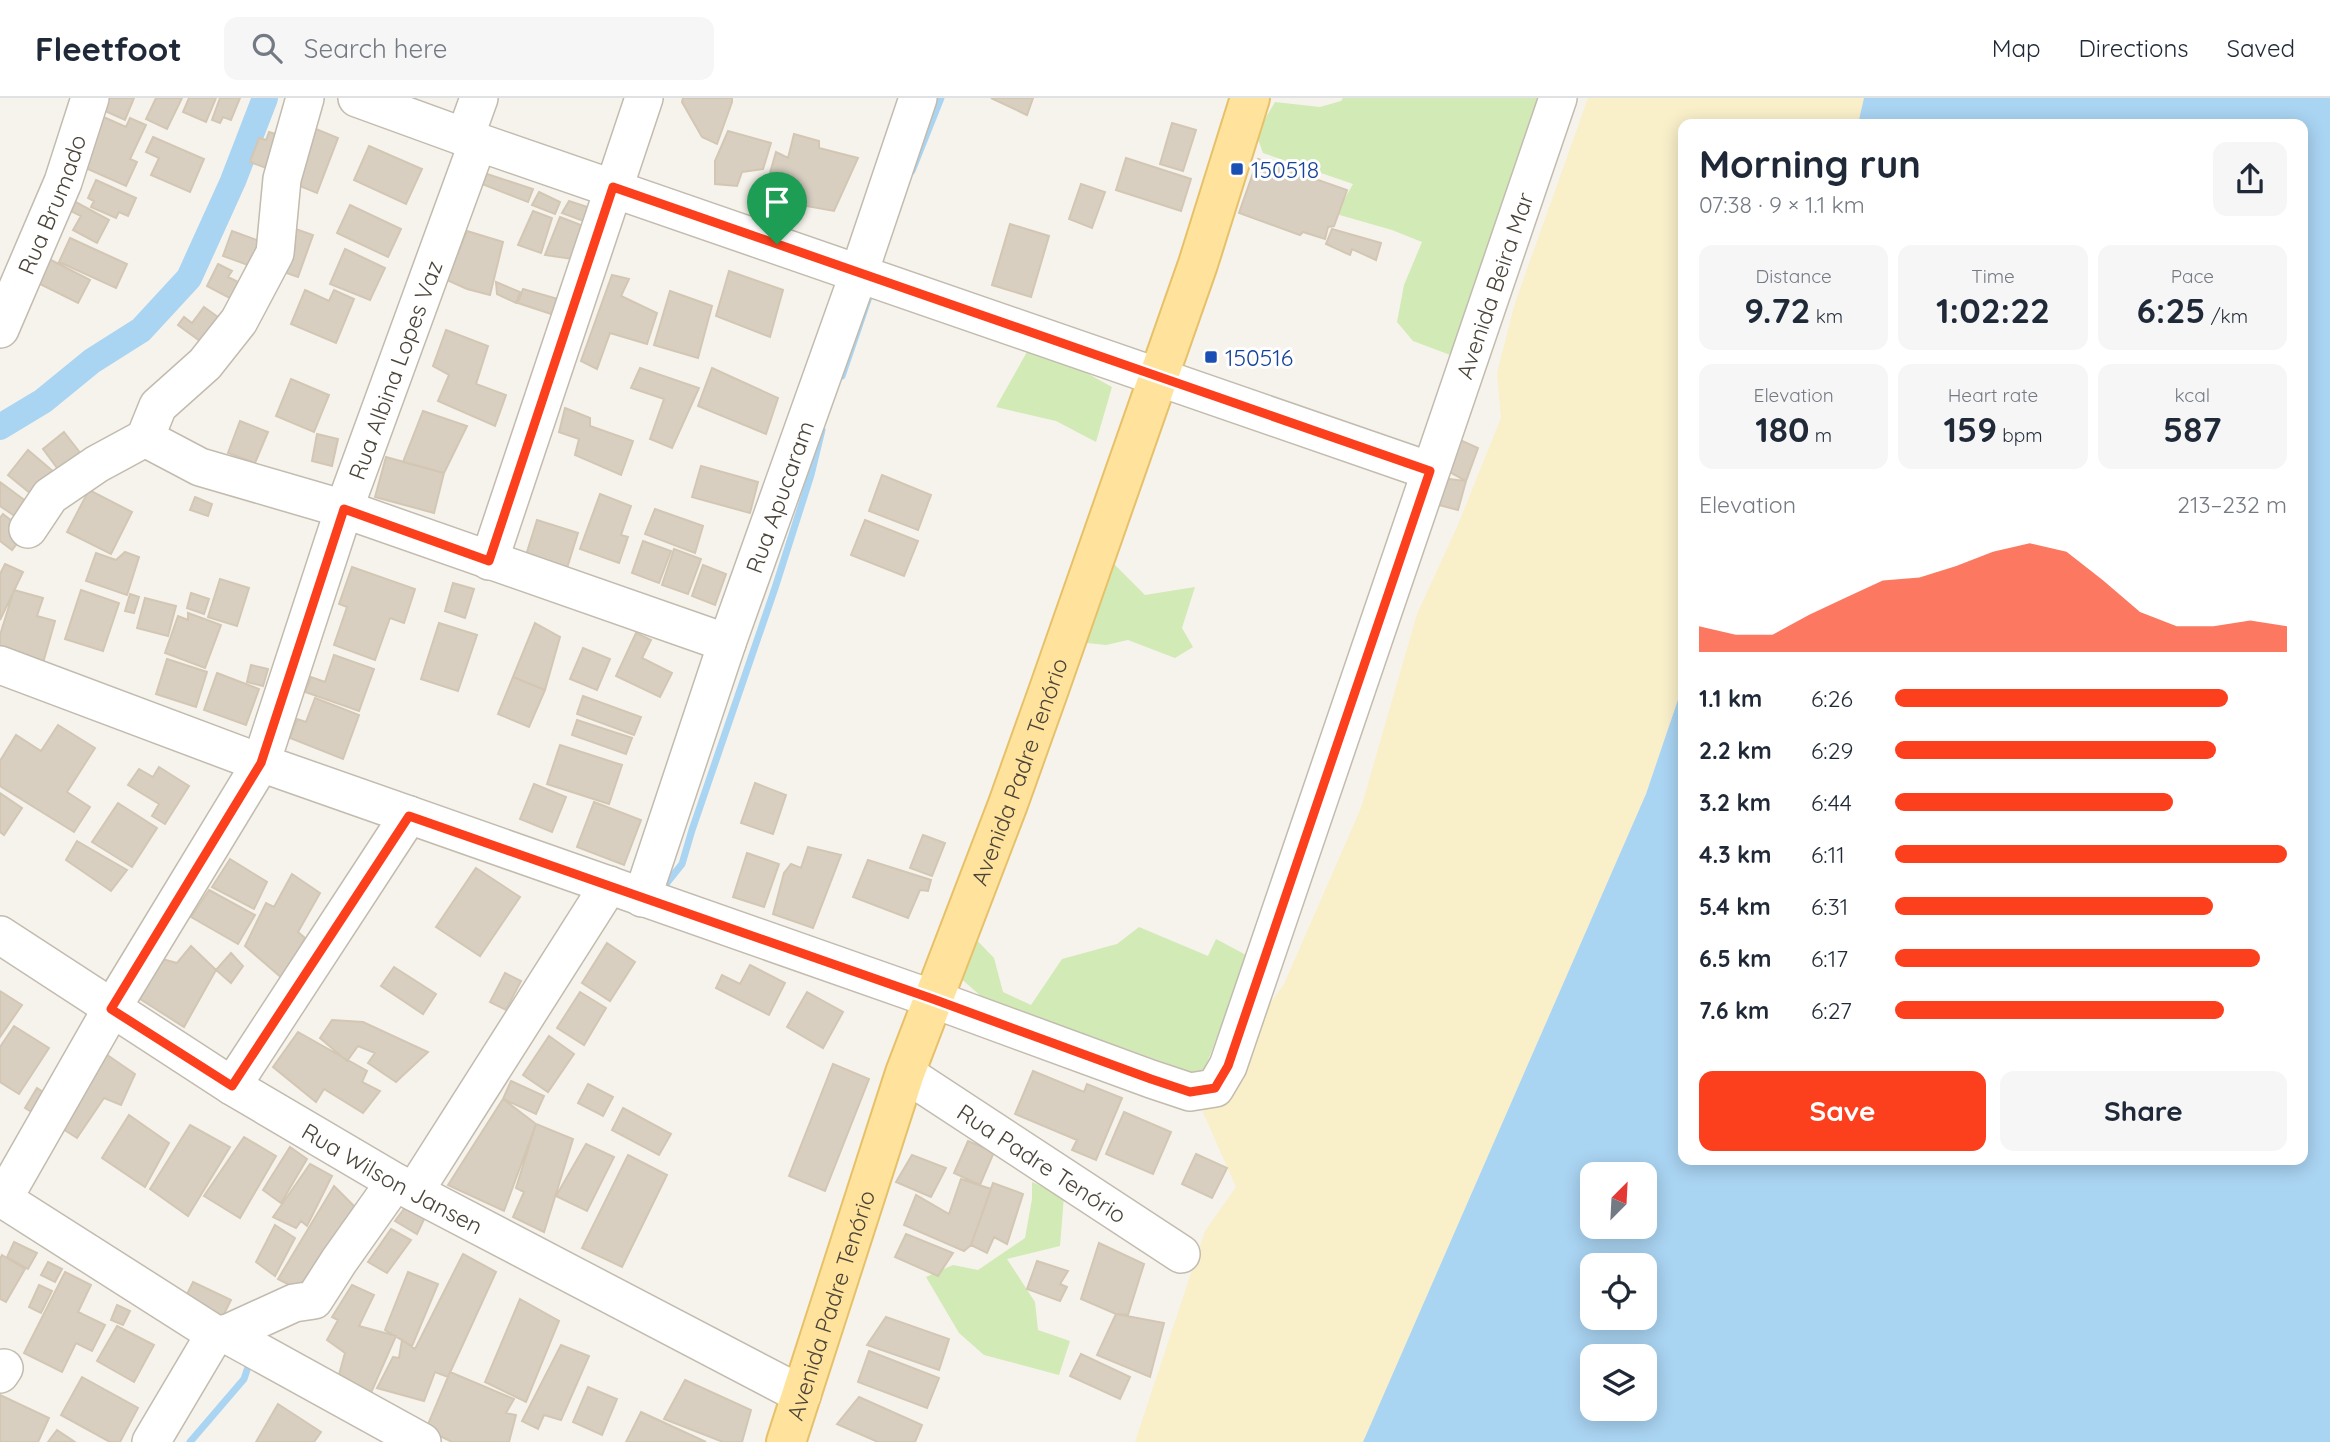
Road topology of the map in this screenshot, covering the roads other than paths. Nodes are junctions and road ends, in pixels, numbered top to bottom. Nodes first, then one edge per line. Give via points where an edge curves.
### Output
1 (90, 98) edge
2 (306, 98) edge
3 (358, 98) edge
4 (479, 98) edge
5 (644, 98) edge
6 (918, 98) edge
7 (1250, 98) edge
8 (1558, 98) edge
9 (472, 140) junction
10 (613, 187) junction
11 (859, 273) junction
12 (5, 320) edge
13 (1157, 378) junction
14 (145, 438) junction
15 (1430, 471) junction
16 (344, 509) junction
17 (29, 529) dead end
18 (489, 561) junction
19 (727, 643) junction
20 (0, 665) edge
21 (261, 763) junction
22 (409, 816) junction
23 (609, 885) junction
24 (642, 898) junction
25 (0, 935) edge
26 (933, 999) junction
27 (111, 1009) junction
28 (905, 1073) junction
29 (232, 1086) junction
30 (404, 1187) junction
31 (1, 1198) edge
32 (1181, 1254) dead end
33 (221, 1334) junction
34 (802, 1395) junction
35 (152, 1442) edge
36 (422, 1442) edge
37 (786, 1442) edge

1 - 12 street, Rua Brumado via 62,182
2 - 14 street via 282,179 275,253 239,321 205,365 158,406
3 - 9 street
4 - 9 street, Rua Albina Lopes Vaz
5 - 10 street
6 - 11 street, Rua Apucaram
7 - 13 main road, Avenida Padre Tenório
8 - 15 street, Avenida Beira Mar
9 - 10 street
9 - 16 street, Rua Albina Lopes Vaz
10 - 11 street
10 - 18 street
11 - 13 street
11 - 19 street, Rua Apucaram
13 - 15 street
13 - 26 main road, Avenida Padre Tenório via 1008,804
14 - 16 street via 200,467
14 - 17 street via 50,496
15 - 26 street, Avenida Beira Mar via 1228,1066 1215,1088 1190,1092
16 - 18 street
16 - 21 street, Rua Albina Lopes Vaz
18 - 19 street
19 - 24 street, Rua Apucaram
20 - 21 street
21 - 22 street
21 - 27 street, Rua Albina Lopes Vaz
22 - 23 street
22 - 29 street
23 - 24 street
23 - 30 street
24 - 26 street
25 - 27 street, Rua Wilson Jansen
26 - 28 main road, Avenida Padre Tenório
27 - 29 street, Rua Wilson Jansen
27 - 31 street, Rua Albina Lopes Vaz
28 - 32 street, Rua Padre Tenório
28 - 34 main road, Avenida Padre Tenório
29 - 30 street, Rua Wilson Jansen
30 - 33 street via 339,1261 314,1300 295,1303
30 - 34 street, Rua Wilson Jansen
31 - 33 street
33 - 35 street
33 - 36 street
34 - 37 main road, Avenida Padre Tenório

